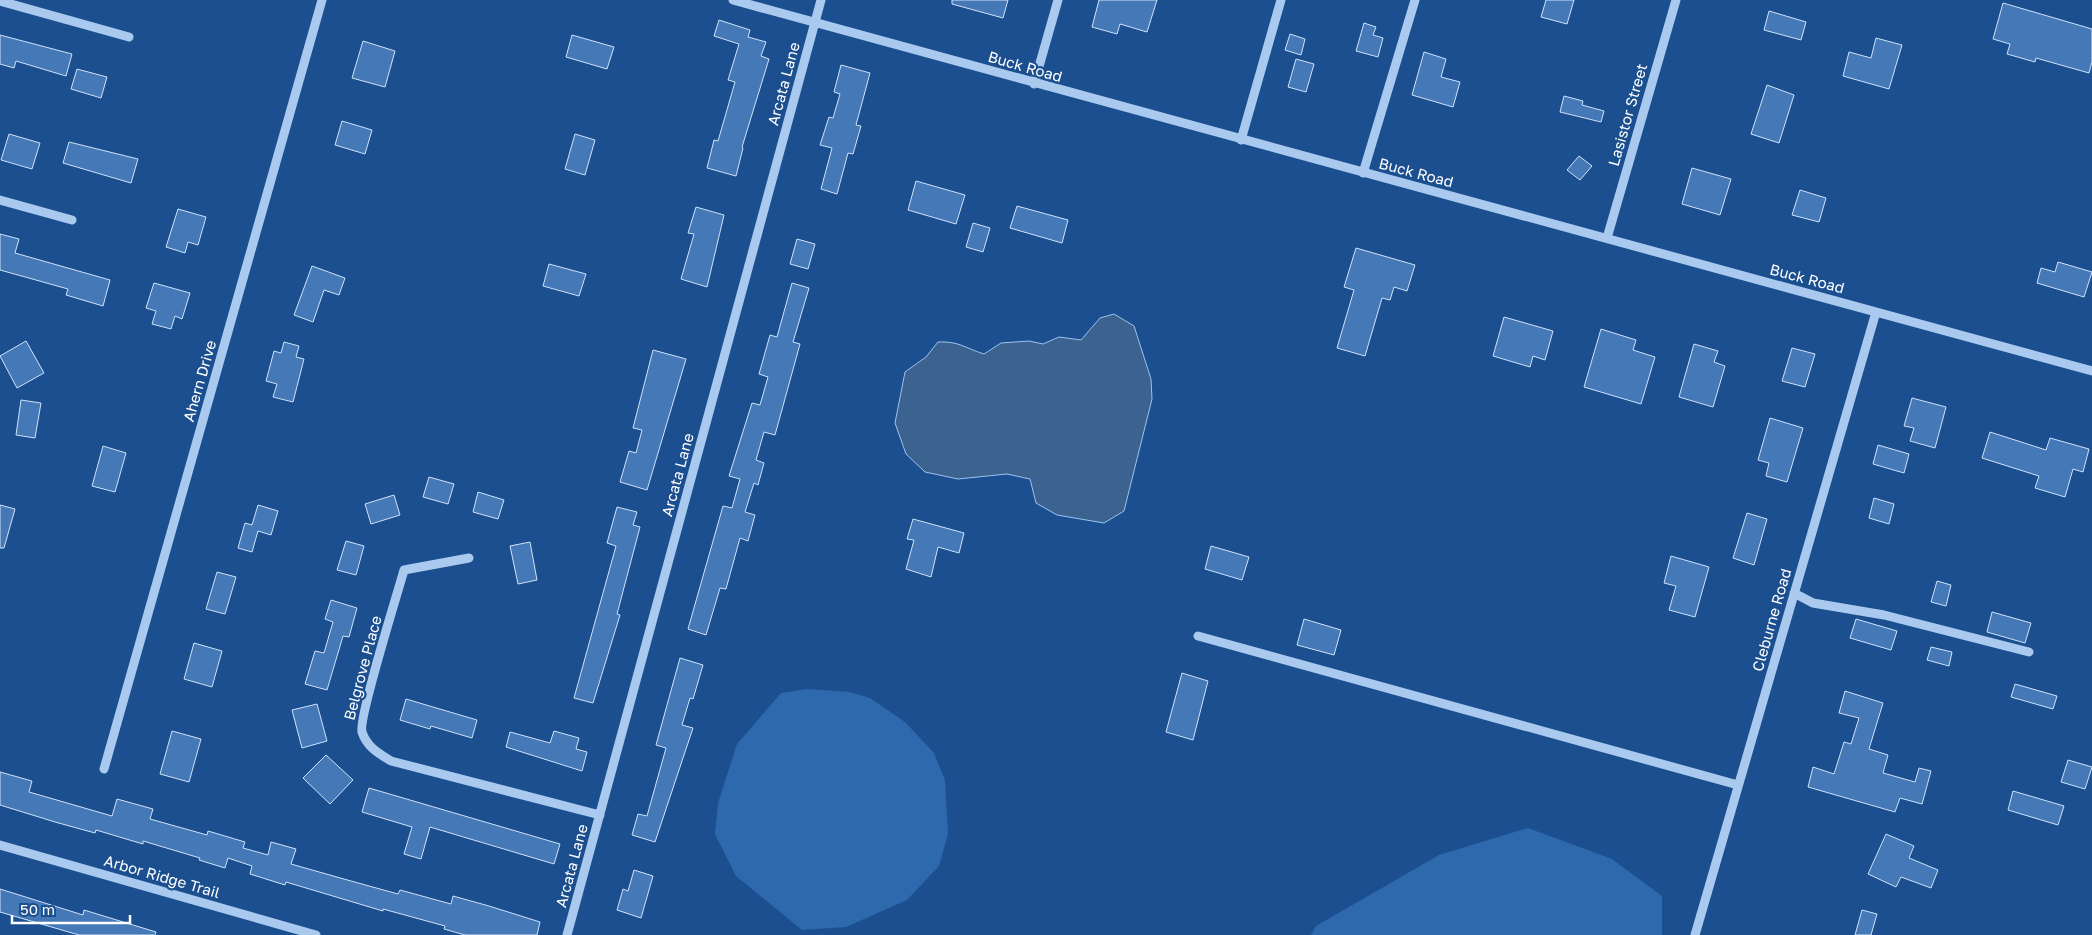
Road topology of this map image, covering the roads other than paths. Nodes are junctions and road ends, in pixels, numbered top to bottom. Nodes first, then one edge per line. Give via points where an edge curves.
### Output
1 (322, 0) edge
2 (733, 0) edge
3 (821, 0) edge
4 (1058, 0) edge
5 (1281, 0) edge
6 (1415, 0) edge
7 (1676, 0) edge
8 (0, 1) edge
9 (815, 22) junction
10 (129, 37) dead end
11 (1034, 84) junction
12 (1241, 140) junction
13 (1363, 173) junction
14 (0, 200) edge
15 (72, 220) dead end
16 (1607, 238) junction
17 (1876, 312) junction
18 (2092, 371) edge
19 (469, 558) dead end
20 (1794, 593) junction
21 (1198, 636) dead end
22 (2029, 652) dead end
23 (104, 769) dead end
24 (1738, 786) junction
25 (600, 815) junction
26 (0, 846) edge
27 (316, 935) edge
28 (567, 935) edge
29 (1695, 935) edge

1 - 23 street, Ahern Drive
2 - 9 street, Buck Road
3 - 9 street, Arcata Lane
4 - 11 street
5 - 12 street
6 - 13 street
7 - 16 street, Lasistor Street
8 - 10 street
9 - 11 street, Buck Road
9 - 25 street, Arcata Lane
11 - 12 street, Buck Road
12 - 13 street, Buck Road
13 - 16 street, Buck Road
14 - 15 street
16 - 17 street, Buck Road
17 - 18 street, Buck Road
17 - 20 street, Cleburne Road
19 - 25 street, Belgrove Place via 404,570 361,731 371,749 391,761
20 - 22 street via 1813,603 1884,614
20 - 24 street, Cleburne Road
21 - 24 street
24 - 29 street, Cleburne Road
25 - 28 street, Arcata Lane
26 - 27 street, Arbor Ridge Trail

